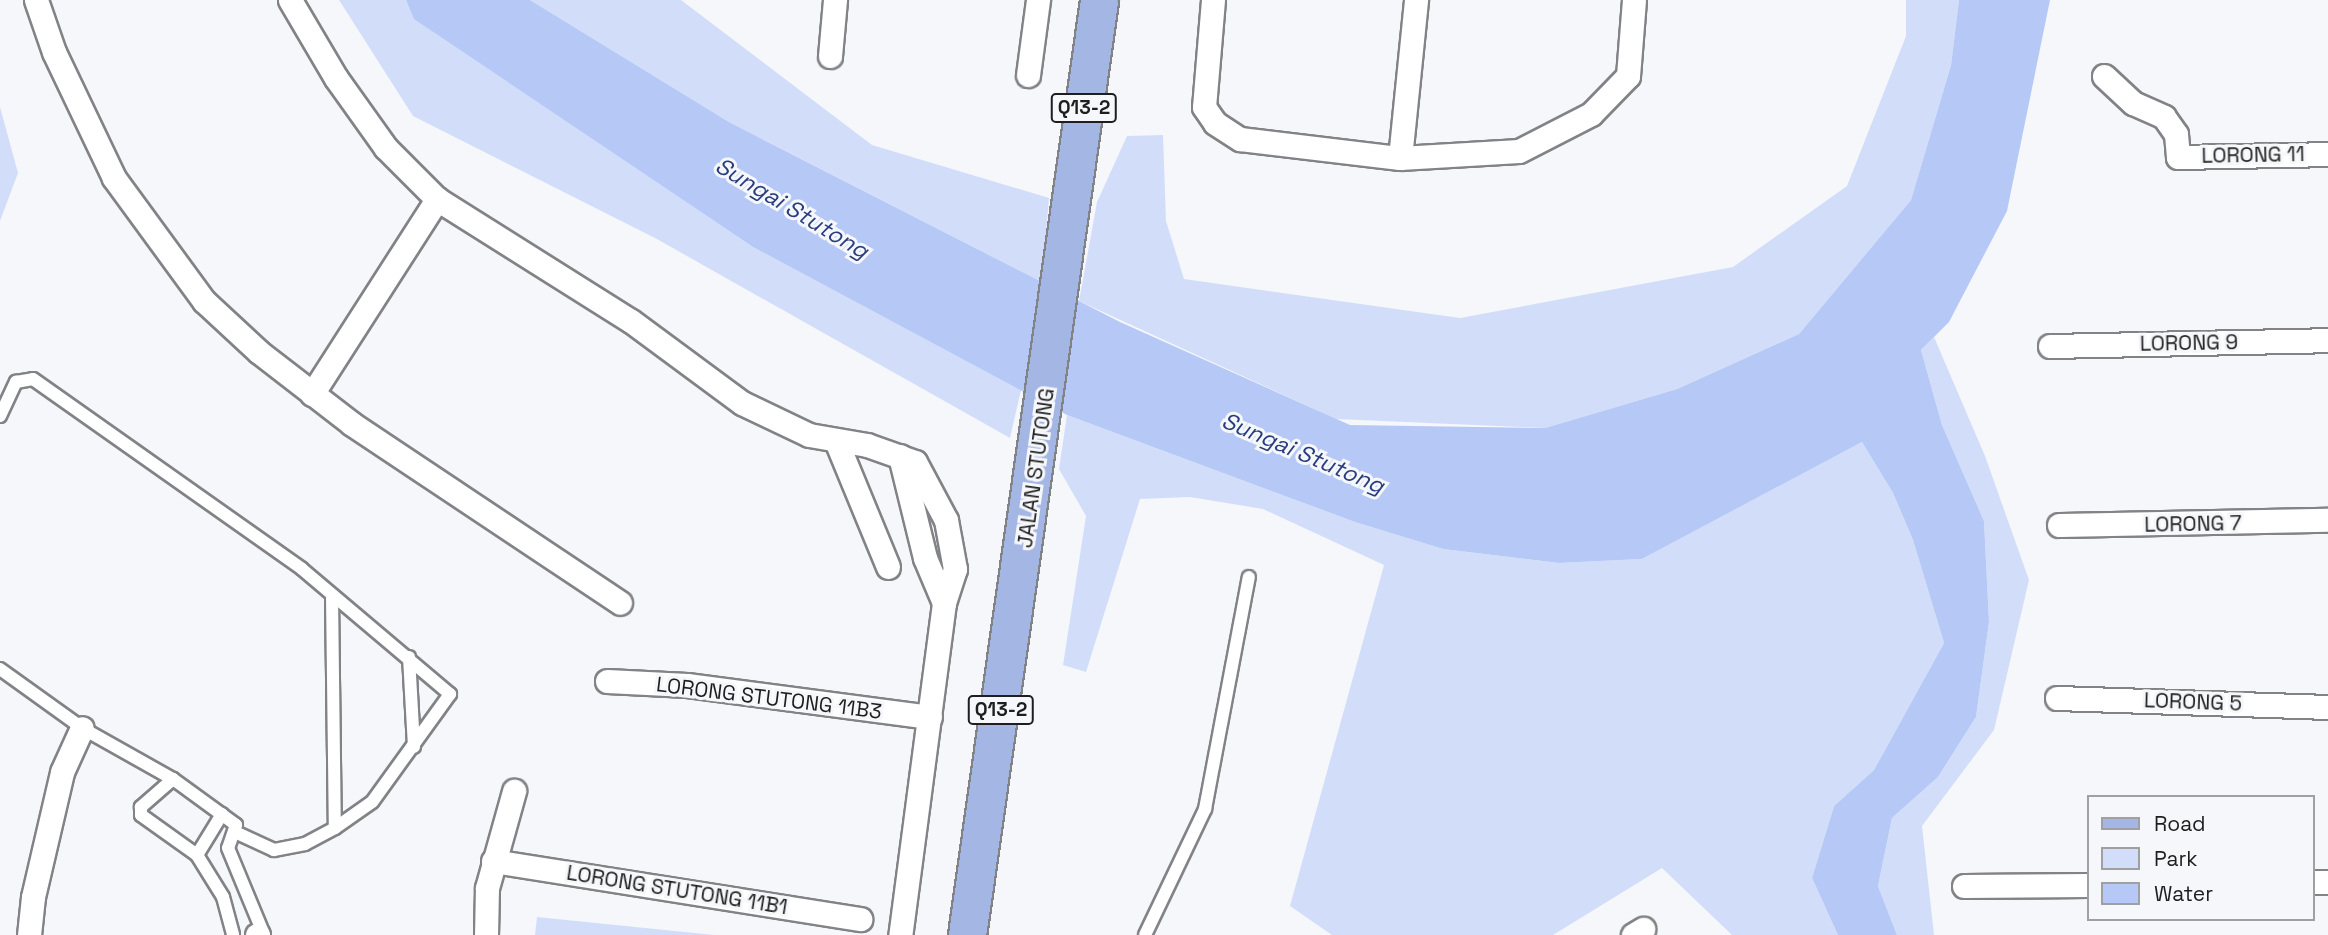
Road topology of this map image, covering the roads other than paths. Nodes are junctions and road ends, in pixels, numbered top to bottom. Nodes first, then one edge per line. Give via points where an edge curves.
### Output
1 (36, 0) edge
2 (290, 0) edge
3 (835, 0) edge
4 (1038, 0) edge
5 (1099, 0) edge
6 (1213, 0) edge
7 (1416, 0) edge
8 (1634, 0) edge
9 (830, 56) dead end
10 (1028, 75) dead end
11 (2104, 76) dead end
12 (2328, 154) edge
13 (1400, 158) junction
14 (437, 199) junction
15 (2328, 340) edge
16 (2050, 346) dead end
17 (312, 394) junction
18 (0, 416) edge
19 (837, 443) junction
20 (2328, 520) edge
21 (2059, 525) dead end
22 (888, 567) dead end
23 (1249, 577) dead end
24 (332, 595) junction
25 (620, 603) dead end
26 (409, 657) junction
27 (0, 669) edge
28 (607, 681) dead end
29 (2057, 698) dead end
30 (2328, 707) edge
31 (930, 717) junction
32 (82, 727) junction
33 (414, 747) junction
34 (173, 779) junction
35 (514, 791) dead end
36 (222, 814) junction
37 (335, 828) junction
38 (235, 832) junction
39 (197, 855) junction
40 (493, 861) junction
41 (2086, 885) edge
42 (1964, 886) dead end
43 (860, 919) dead end
44 (29, 935) edge
45 (233, 935) edge
46 (264, 935) edge
47 (486, 935) edge
48 (900, 935) edge
49 (967, 935) edge
50 (1145, 935) edge

1 - 17 street via 81,113 114,178 156,240 204,301
2 - 14 street via 336,78 386,148
3 - 9 street
4 - 10 street
5 - 49 main road, JALAN STUTONG / Q13-2
6 - 13 street via 1203,107 1215,123 1240,139
7 - 13 street
8 - 13 street via 1628,76 1591,114 1519,151
11 - 12 street, LORONG 11 via 2133,103 2164,117 2176,134 2178,157
14 - 17 street
14 - 19 street via 631,321 742,403 776,422
15 - 16 street, LORONG 9
17 - 25 street
18 - 24 lane via 16,382 33,379
19 - 22 street
19 - 31 street via 867,445 900,456 925,558 944,603
20 - 21 street, LORONG 7
23 - 50 lane via 1205,808
24 - 26 lane
24 - 37 lane
26 - 33 lane
26 - 33 lane via 450,694
27 - 32 lane
28 - 31 street, LORONG STUTONG 11B3 via 687,685
29 - 30 street, LORONG 5
31 - 48 street
32 - 34 lane
32 - 44 street via 62,772 33,897
33 - 37 lane via 372,802
34 - 36 lane
34 - 39 lane via 141,807 141,814
35 - 40 street
36 - 38 lane via 236,825
36 - 39 lane
37 - 38 lane via 305,844 274,850
38 - 46 lane via 228,848
39 - 45 lane via 223,897
40 - 43 street, LORONG STUTONG 11B1
40 - 47 street
41 - 42 street

